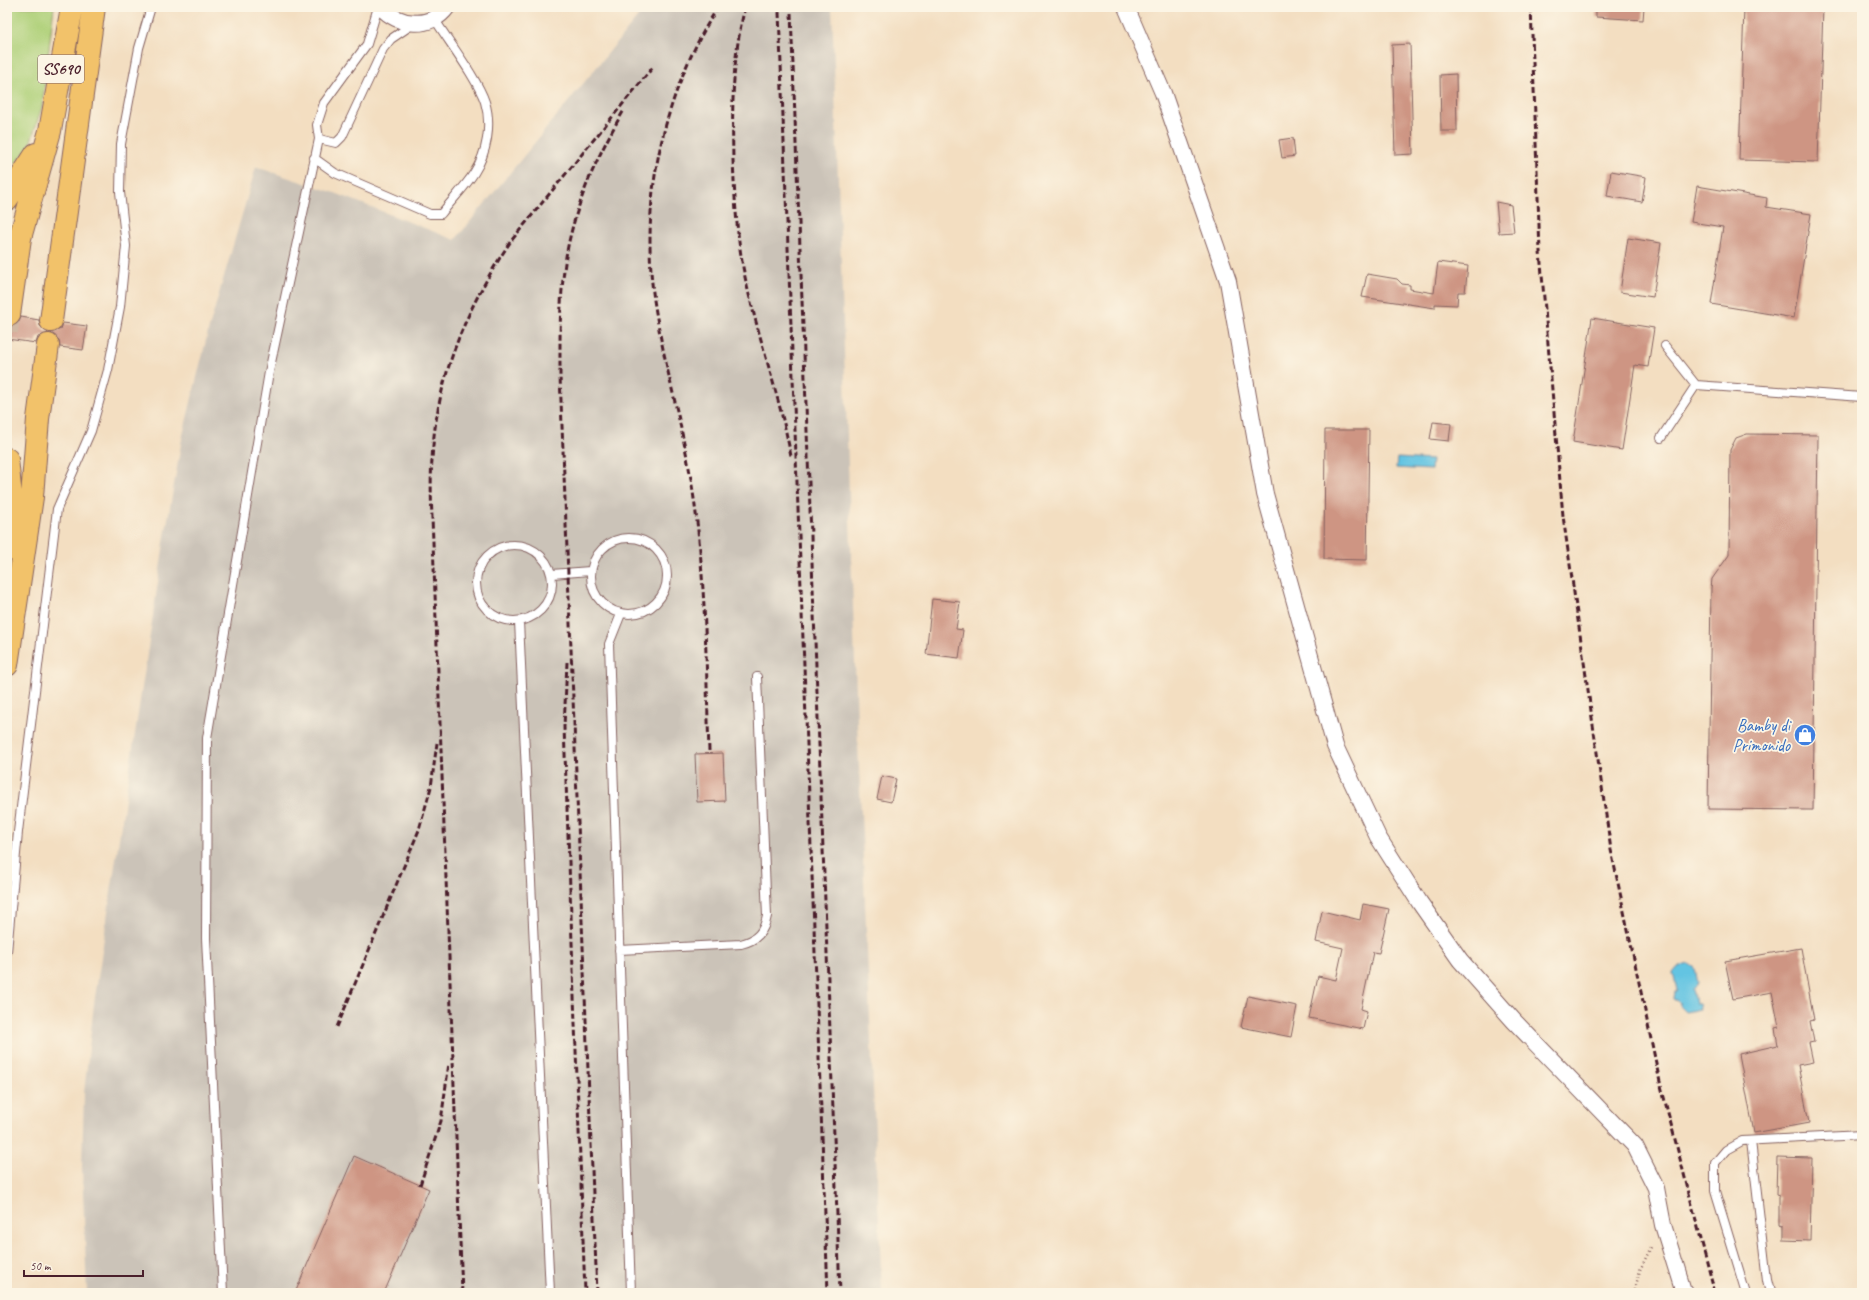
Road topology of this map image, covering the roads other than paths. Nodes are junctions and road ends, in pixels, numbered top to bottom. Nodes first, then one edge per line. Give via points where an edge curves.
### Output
1 (72, 7) edge
2 (94, 7) edge
3 (151, 7) edge
4 (380, 7) edge
5 (447, 7) edge
6 (1126, 7) edge
7 (434, 18) junction
8 (415, 23) junction
9 (50, 131) junction
10 (319, 139) junction
11 (314, 158) junction
12 (7, 199) edge
13 (9, 315) dead end
14 (51, 321) dead end
15 (48, 345) dead end
16 (1665, 346) dead end
17 (1696, 386) junction
18 (1862, 397) edge
19 (1661, 438) dead end
20 (7, 459) edge
21 (7, 571) edge
22 (590, 571) junction
23 (552, 574) junction
24 (621, 614) junction
25 (519, 621) junction
26 (7, 665) edge
27 (757, 676) dead end
28 (619, 950) junction
29 (7, 952) edge
30 (1862, 1135) edge
31 (1751, 1141) junction
32 (223, 1293) edge
33 (550, 1293) edge
34 (631, 1293) edge
35 (1684, 1293) edge
36 (1746, 1293) edge
37 (1770, 1293) edge

1 - 9 highway, SS690
2 - 14 highway
3 - 29 lane via 139,48 120,144 120,192 126,246 120,307 108,370 91,431 57,510 18,832
4 - 8 street via 395,18
4 - 10 lane via 367,44 324,103 317,125
5 - 7 street
6 - 35 street via 1163,93 1228,281 1265,494 1335,746 1378,837 1460,960 1514,1021 1635,1146 1656,1188 1663,1225
7 - 8 street
7 - 11 lane via 476,85 484,102 488,121 484,149 474,173 441,214 430,214 342,176
8 - 10 lane via 400,31 383,49 342,137 336,143
9 - 12 highway
9 - 13 highway via 20,238
10 - 11 lane
11 - 32 lane via 269,372 207,738 206,938
15 - 26 highway via 38,420 32,497
16 - 17 lane
17 - 18 lane
17 - 19 lane
20 - 21 highway via 14,525
22 - 23 lane
22 - 24 lane via 594,594 610,610
22 - 24 lane via 601,550 622,538 635,538 646,542 664,559 667,584 663,595 655,605 639,613
23 - 25 lane via 553,587 549,600 542,610 532,617
23 - 25 lane via 548,562 539,553 522,545 503,546 492,551 483,560 477,572 476,584 478,596 485,608 494,616
24 - 28 lane via 609,644
25 - 33 lane
27 - 28 lane via 768,916 763,932 741,944
28 - 34 lane
30 - 31 lane
31 - 36 lane via 1742,1141 1726,1150 1715,1163 1715,1191
31 - 37 lane

